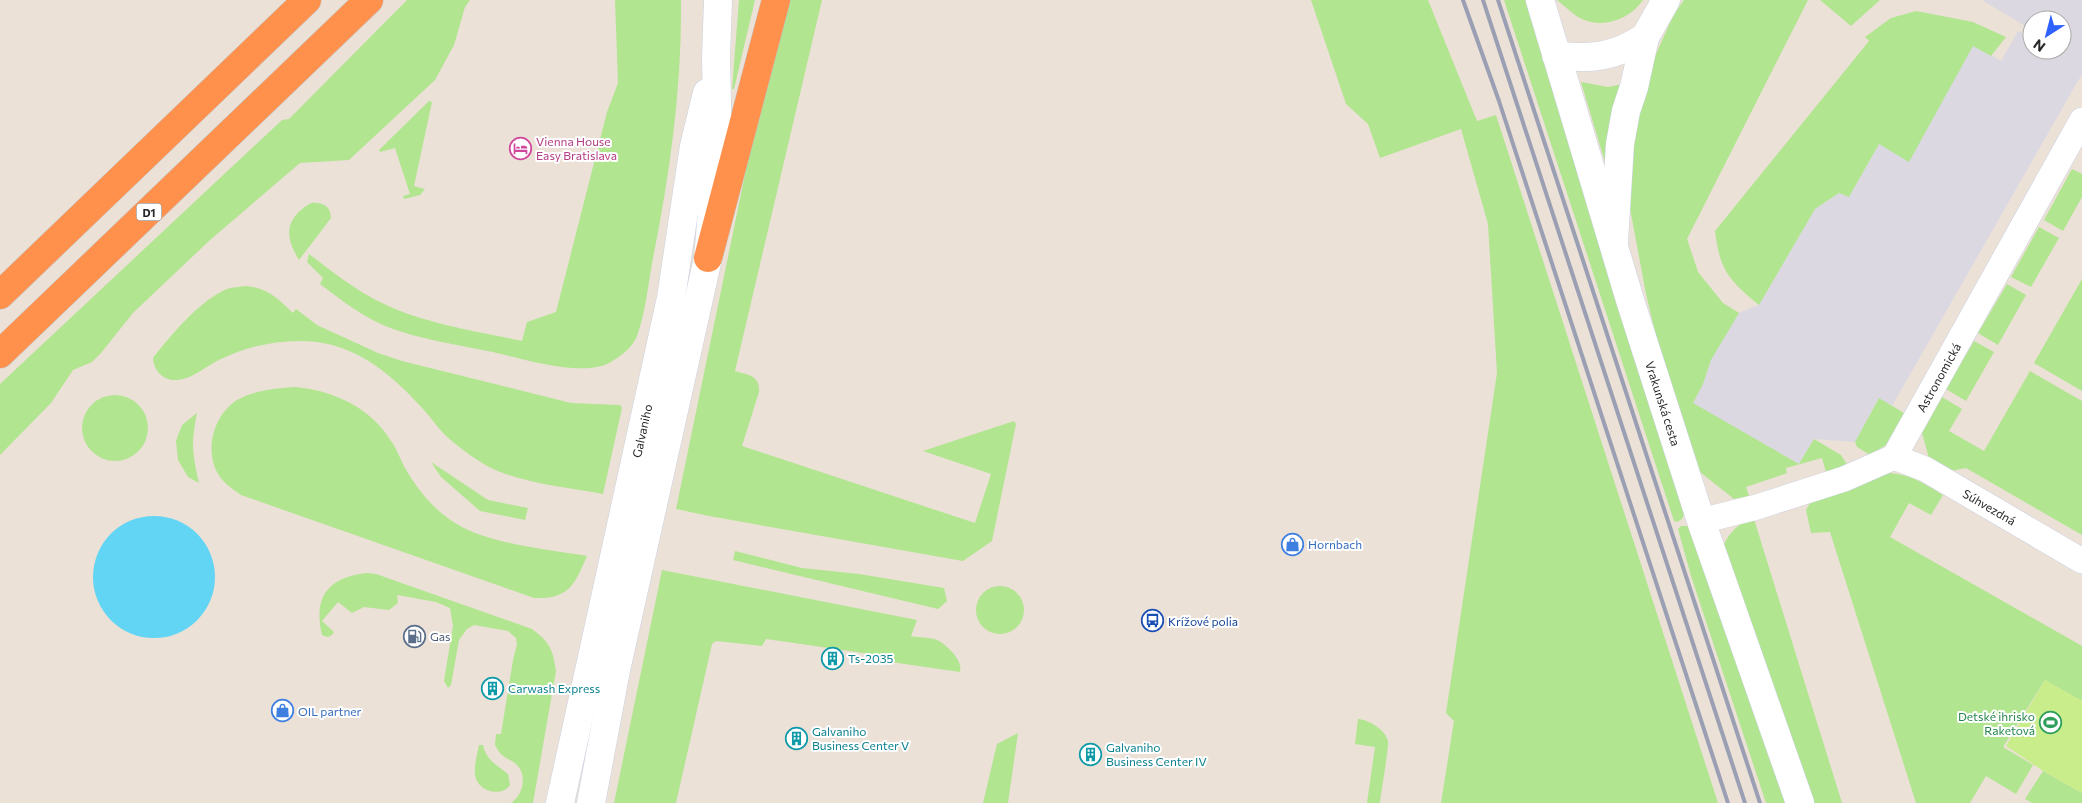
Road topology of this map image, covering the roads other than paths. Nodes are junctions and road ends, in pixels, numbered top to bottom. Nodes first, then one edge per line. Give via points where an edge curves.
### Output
1 (307, 0) edge
2 (369, 0) edge
3 (718, 0) edge
4 (776, 0) edge
5 (1540, 0) edge
6 (1666, 0) edge
7 (1645, 37) junction
8 (1556, 55) junction
9 (716, 58) junction
10 (2082, 120) edge
11 (1614, 242) junction
12 (708, 258) junction
13 (0, 295) edge
14 (0, 354) edge
15 (1894, 457) junction
16 (1701, 521) junction
17 (2082, 561) edge
18 (560, 803) edge
19 (591, 803) edge
20 (1800, 803) edge

1 - 13 highway
2 - 14 highway, D1
3 - 9 main road, Galvaniho
4 - 12 highway
5 - 8 main road, Vrakunská cesta
6 - 7 main road
7 - 8 main road via 1611,55 1578,58
7 - 11 main road via 1620,144
8 - 11 main road, Vrakunská cesta
9 - 12 main road, Galvaniho via 718,145
9 - 18 main road, Galvaniho via 694,146 671,298
10 - 15 street, Astronomická
11 - 16 main road, Vrakunská cesta
12 - 19 main road, Galvaniho via 616,670
15 - 16 street via 1844,479
15 - 17 street, Súhvezdná via 1925,469
16 - 20 main road, Vrakunská cesta

